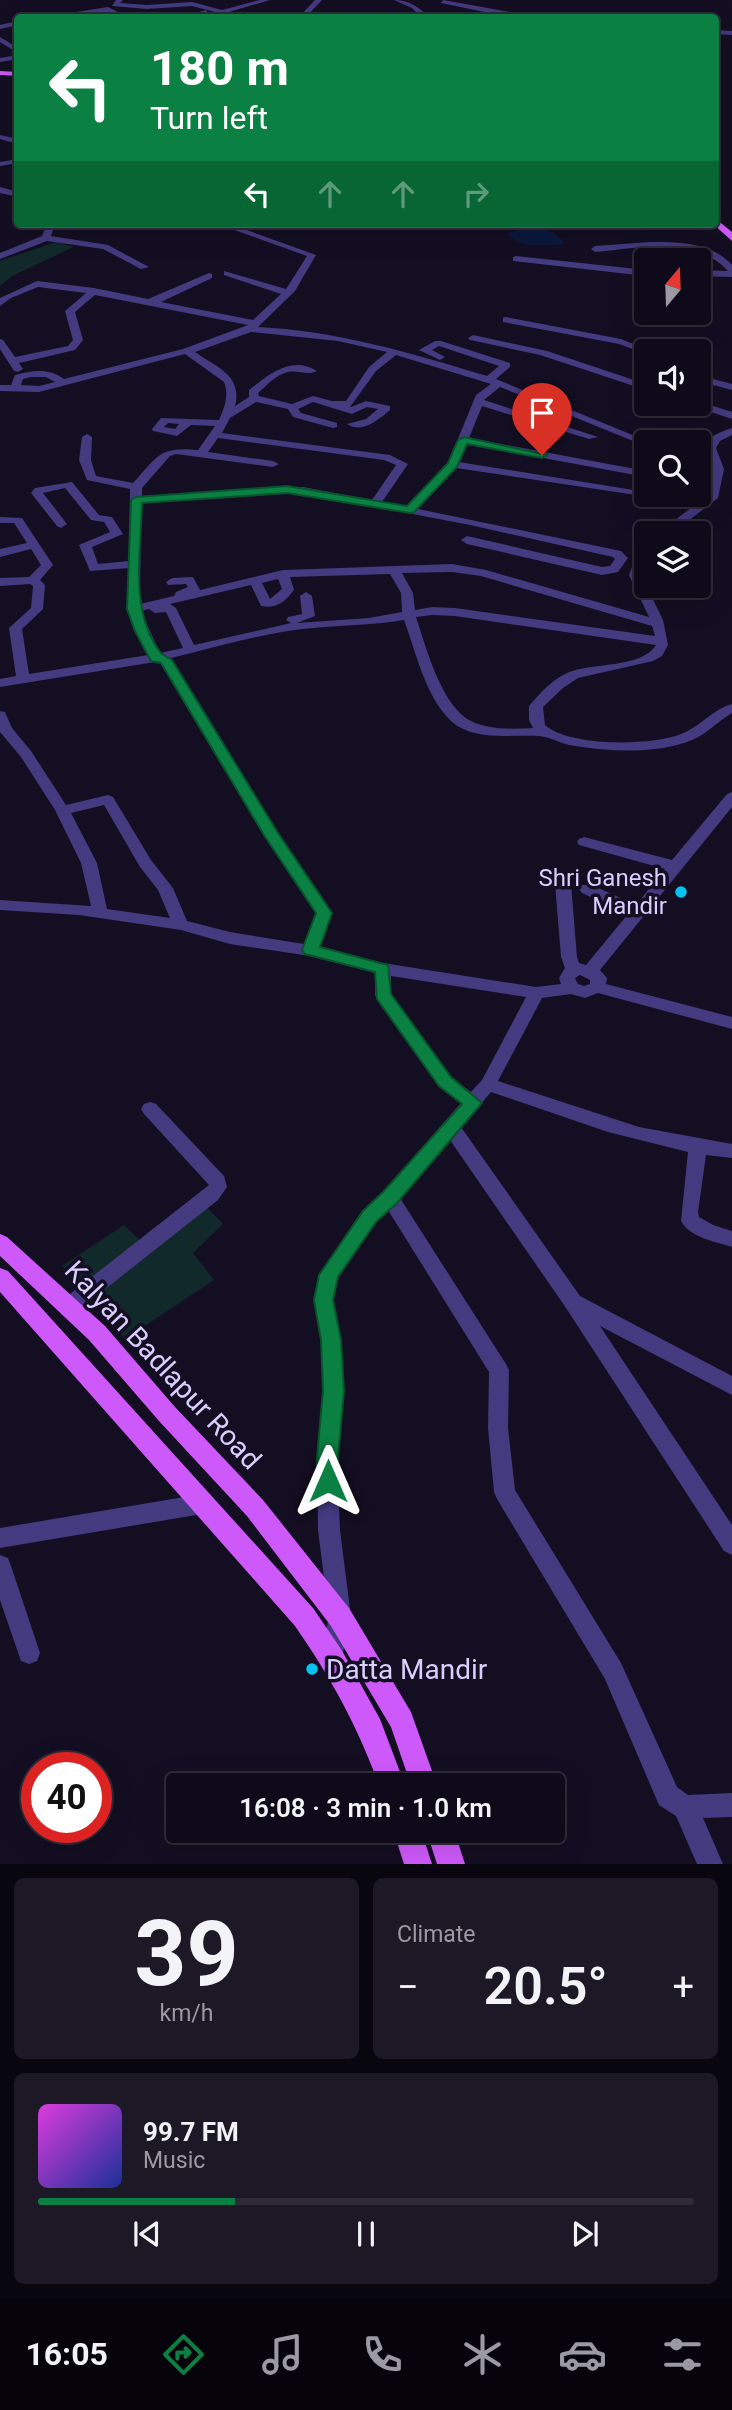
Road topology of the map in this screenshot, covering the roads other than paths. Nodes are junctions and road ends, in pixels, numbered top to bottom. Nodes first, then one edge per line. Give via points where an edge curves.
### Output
1 (93, 0) edge
2 (265, 0) edge
3 (318, 0) edge
4 (397, 0) edge
5 (442, 1) edge
6 (180, 2) edge
7 (218, 2) edge
8 (414, 7) junction
9 (115, 10) edge
10 (433, 10) dead end
11 (443, 11) dead end
12 (222, 12) junction
13 (71, 14) edge
14 (206, 14) edge
15 (213, 14) edge
16 (305, 14) edge
17 (422, 14) edge
18 (495, 14) edge
19 (719, 225) edge
20 (50, 228) edge
21 (237, 228) edge
22 (46, 238) junction
23 (732, 238) edge
24 (595, 248) dead end
25 (0, 256) edge
26 (516, 259) dead end
27 (144, 267) dead end
28 (634, 272) edge
29 (732, 272) edge
30 (227, 273) dead end
31 (711, 273) edge
32 (209, 276) dead end
33 (94, 292) junction
34 (288, 293) junction
35 (3, 298) edge
36 (149, 302) junction
37 (506, 320) dead end
38 (253, 327) junction
39 (473, 338) dead end
40 (0, 342) edge
41 (634, 347) edge
42 (187, 351) junction
43 (395, 351) junction
44 (546, 354) junction
45 (13, 361) junction
46 (530, 363) dead end
47 (312, 371) dead end
48 (493, 380) junction
49 (711, 381) edge
50 (634, 383) edge
51 (732, 387) edge
52 (6, 389) edge
53 (316, 397) dead end
54 (254, 398) junction
55 (478, 401) junction
56 (293, 407) junction
57 (711, 409) edge
58 (732, 416) edge
59 (188, 422) dead end
60 (352, 424) dead end
61 (333, 425) dead end
62 (220, 426) junction
63 (732, 431) edge
64 (202, 432) dead end
65 (87, 437) dead end
66 (593, 437) dead end
67 (634, 437) edge
68 (464, 440) junction
69 (201, 454) junction
70 (273, 464) dead end
71 (453, 464) junction
72 (711, 467) edge
73 (718, 469) junction
74 (634, 472) edge
75 (711, 486) edge
76 (136, 487) junction
77 (715, 487) junction
78 (634, 493) edge
79 (711, 499) edge
80 (136, 500) junction
81 (375, 504) junction
82 (0, 505) edge
83 (700, 507) edge
84 (410, 510) junction
85 (136, 516) junction
86 (0, 518) edge
87 (108, 519) junction
88 (681, 521) edge
89 (61, 524) dead end
90 (136, 533) junction
91 (117, 534) junction
92 (467, 540) dead end
93 (34, 545) junction
94 (0, 553) edge
95 (134, 564) junction
96 (396, 571) junction
97 (283, 574) junction
98 (254, 579) junction
99 (33, 580) junction
100 (0, 582) edge
101 (306, 596) dead end
102 (646, 598) edge
103 (134, 608) junction
104 (410, 615) junction
105 (279, 622) junction
106 (657, 623) junction
107 (662, 640) junction
108 (190, 649) junction
109 (156, 658) junction
110 (23, 680) junction
111 (0, 684) edge
112 (732, 708) edge
113 (0, 715) edge
114 (543, 732) junction
115 (732, 797) edge
116 (62, 810) junction
117 (584, 842) dead end
118 (674, 866) junction
119 (563, 884) dead end
120 (587, 889) dead end
121 (0, 905) edge
122 (638, 912) junction
123 (100, 913) junction
124 (181, 925) junction
125 (310, 950) junction
126 (383, 969) junction
127 (582, 970) junction
128 (571, 988) junction
129 (597, 988) junction
130 (536, 993) junction
131 (732, 1023) edge
132 (488, 1084) junction
133 (473, 1103) junction
134 (150, 1109) dead end
135 (452, 1128) junction
136 (698, 1148) junction
137 (732, 1151) edge
138 (390, 1197) junction
139 (732, 1239) edge
140 (0, 1243) edge
141 (0, 1277) edge
142 (573, 1302) junction
143 (68, 1307) junction
144 (732, 1386) edge
145 (202, 1504) junction
146 (0, 1538) edge
147 (732, 1544) edge
148 (0, 1566) edge
149 (340, 1617) junction
150 (29, 1653) dead end
151 (332, 1658) junction
152 (388, 1773) edge
153 (420, 1773) edge
154 (732, 1805) edge
155 (685, 1807) junction
156 (411, 1843) edge
157 (444, 1843) edge
158 (418, 1864) edge
159 (451, 1864) edge
160 (710, 1864) edge

1 - 9 street via 80,10
2 - 12 street
3 - 16 street
4 - 8 street
5 - 11 street
5 - 18 street
6 - 7 street
6 - 9 street
6 - 12 street
8 - 10 street
8 - 17 street
9 - 13 street
9 - 14 street via 197,9
12 - 15 street
19 - 23 main road
20 - 22 street
21 - 34 street via 313,249
22 - 25 street
22 - 27 street via 105,247
24 - 29 street via 696,246 715,252
26 - 28 street
29 - 31 street
30 - 34 street
32 - 36 street
33 - 35 street via 37,284
33 - 36 street
33 - 45 street via 70,311 76,344
34 - 38 street
36 - 38 street
37 - 41 street
38 - 42 street
38 - 43 street
39 - 44 street
40 - 45 street
42 - 52 street via 63,384
42 - 62 street via 229,380 232,390
43 - 48 street
43 - 53 street via 367,374 349,404
44 - 46 street
44 - 50 street
45 - 52 street via 18,368
47 - 54 street via 281,369 253,392
48 - 48 street via 506,365 438,343 424,350
48 - 55 street
48 - 67 street
49 - 51 street
54 - 56 street
54 - 62 street
55 - 66 street
55 - 68 street
56 - 60 street via 313,398 352,411 366,404 386,408 369,422
56 - 61 street via 297,415
57 - 58 street
59 - 62 street
62 - 64 street
62 - 69 street
62 - 81 street via 386,457 402,464
63 - 73 street via 715,439 711,448
65 - 76 street via 85,460 91,478
68 - 71 street
68 - 74 street
69 - 70 street
69 - 76 street via 166,454
71 - 78 street
71 - 84 street
72 - 73 street
73 - 77 street
75 - 77 street
76 - 80 street
77 - 79 street
80 - 81 street via 287,490
80 - 85 street
81 - 84 street
82 - 86 street via 5,512
83 - 88 street
84 - 92 street via 622,558 614,569 602,571
85 - 87 street
85 - 90 street
86 - 93 street via 18,520
87 - 89 street via 95,518 68,484 39,490
87 - 91 street
90 - 91 street
90 - 95 street
91 - 95 street via 87,542 94,568
93 - 94 street
93 - 99 street via 47,565
95 - 103 street
96 - 97 street
96 - 104 street via 407,593
96 - 106 street via 471,570
97 - 98 street
97 - 98 street via 288,590 279,601 268,604
98 - 103 street via 173,592
99 - 100 street
99 - 110 street via 38,585 37,609 15,628
101 - 105 street via 309,616
102 - 106 street
103 - 108 street via 170,608
103 - 109 street
104 - 105 street via 369,622
104 - 107 street via 443,610
104 - 114 street via 433,682 458,720 517,734
105 - 108 street
106 - 107 street
107 - 114 street via 659,651 647,658 563,681 536,706 536,722
108 - 109 street
109 - 110 street
109 - 125 street via 166,660 324,913
110 - 111 street
112 - 114 street via 684,738 653,743 583,743
113 - 116 street
115 - 118 street
116 - 123 street via 89,863
116 - 124 street via 108,800 165,888
117 - 118 street
118 - 122 street
119 - 127 street via 569,957
120 - 122 street
121 - 123 street
122 - 127 street
123 - 124 street
124 - 125 street
125 - 126 street
126 - 130 street
126 - 133 street via 383,995 445,1082
127 - 128 street via 567,978
127 - 129 street via 599,978
128 - 129 street via 585,992
128 - 130 street
129 - 131 street
130 - 132 street
132 - 133 street
132 - 136 street via 617,1127
133 - 135 street
134 - 143 street via 218,1181 218,1187
135 - 138 street
135 - 142 street
136 - 137 street
136 - 139 street via 690,1221
138 - 149 street via 346,1247 329,1275 324,1300 333,1391 327,1457 329,1530
138 - 155 street via 499,1370 498,1428 505,1492 613,1671 668,1796
140 - 143 main road, Kalyan Badlapur Road
141 - 145 main road
142 - 144 street
142 - 147 street
143 - 149 main road, Kalyan Badlapur Road via 97,1333 255,1508
145 - 146 street
145 - 151 main road via 304,1617
148 - 150 street
149 - 151 street
149 - 153 main road, Kalyan Badlapur Road via 402,1721
151 - 152 main road via 371,1728
154 - 155 street
155 - 160 street
156 - 158 main road
157 - 159 main road

